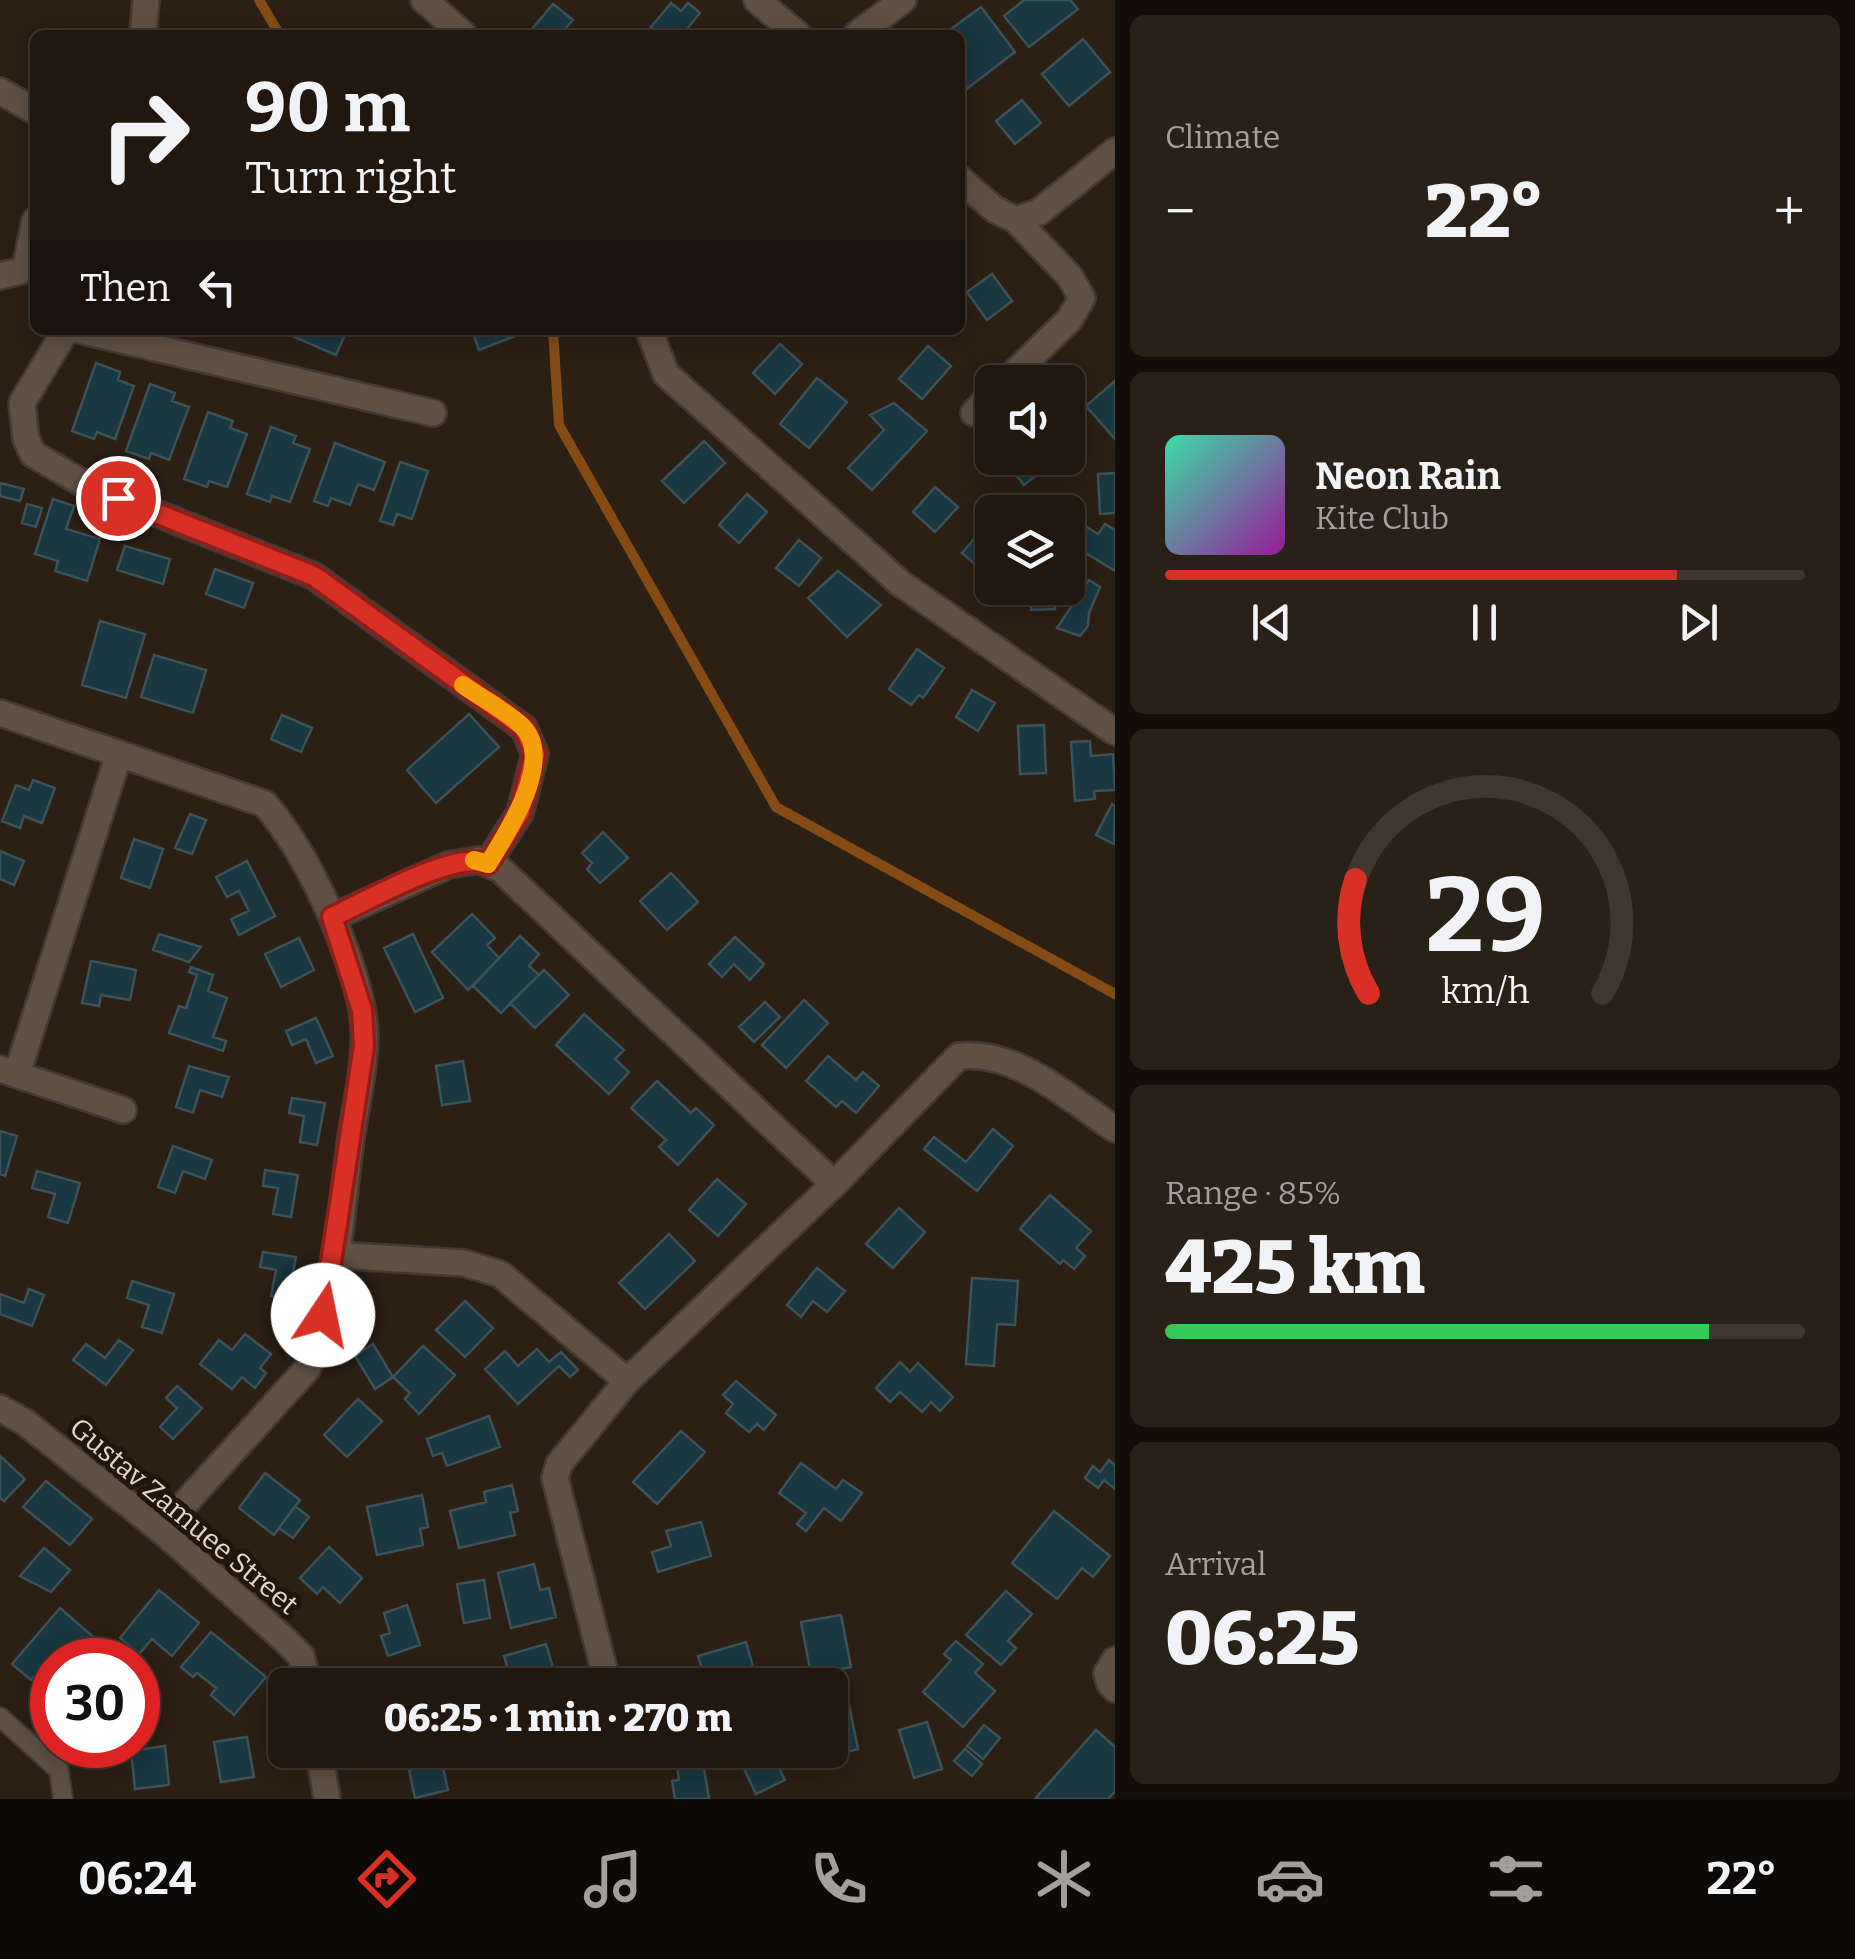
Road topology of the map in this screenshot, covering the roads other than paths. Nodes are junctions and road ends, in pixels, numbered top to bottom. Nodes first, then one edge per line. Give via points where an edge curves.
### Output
1 (146, 0) edge
2 (424, 0) edge
3 (757, 0) edge
4 (903, 0) edge
5 (143, 30) edge
6 (458, 30) edge
7 (792, 30) edge
8 (863, 30) edge
9 (0, 91) edge
10 (30, 108) edge
11 (1115, 151) edge
12 (965, 184) edge
13 (1016, 220) junction
14 (30, 240) edge
15 (20, 279) edge
16 (63, 335) edge
17 (100, 335) edge
18 (651, 335) edge
19 (1023, 365) edge
20 (433, 413) dead end
21 (0, 713) edge
22 (1115, 732) edge
23 (119, 754) junction
24 (488, 864) junction
25 (332, 917) junction
26 (9, 1071) edge
27 (123, 1110) dead end
28 (1115, 1130) edge
29 (834, 1184) junction
30 (335, 1255) junction
31 (627, 1381) junction
32 (0, 1408) edge
33 (161, 1530) junction
34 (1115, 1660) edge
35 (305, 1668) edge
36 (604, 1668) edge
37 (1115, 1688) edge
38 (0, 1718) edge
39 (322, 1768) edge
40 (63, 1799) edge
41 (327, 1799) edge

1 - 5 street
2 - 6 street
3 - 7 street
4 - 8 street
9 - 10 street
11 - 13 street via 1039,212
12 - 13 street
13 - 19 street via 1070,276 1082,298
14 - 15 street
16 - 24 street via 22,403 34,454 86,485 314,576 524,728 535,754 520,812
17 - 20 street
18 - 22 street via 666,374 900,583
21 - 23 street
23 - 25 street via 266,804
23 - 26 street
24 - 25 street via 448,865
24 - 29 street
25 - 30 street via 362,1010 364,1046
26 - 27 street
28 - 29 street via 1011,1062 960,1056
29 - 31 street
30 - 31 street via 464,1263 500,1274
30 - 33 street via 307,1369
31 - 36 street via 558,1464 555,1478
32 - 33 street, Gustav Zamuee Street
33 - 35 street, Gustav Zamuee Street via 301,1656
34 - 37 street via 1107,1673
38 - 40 lane via 60,1770
39 - 41 street

